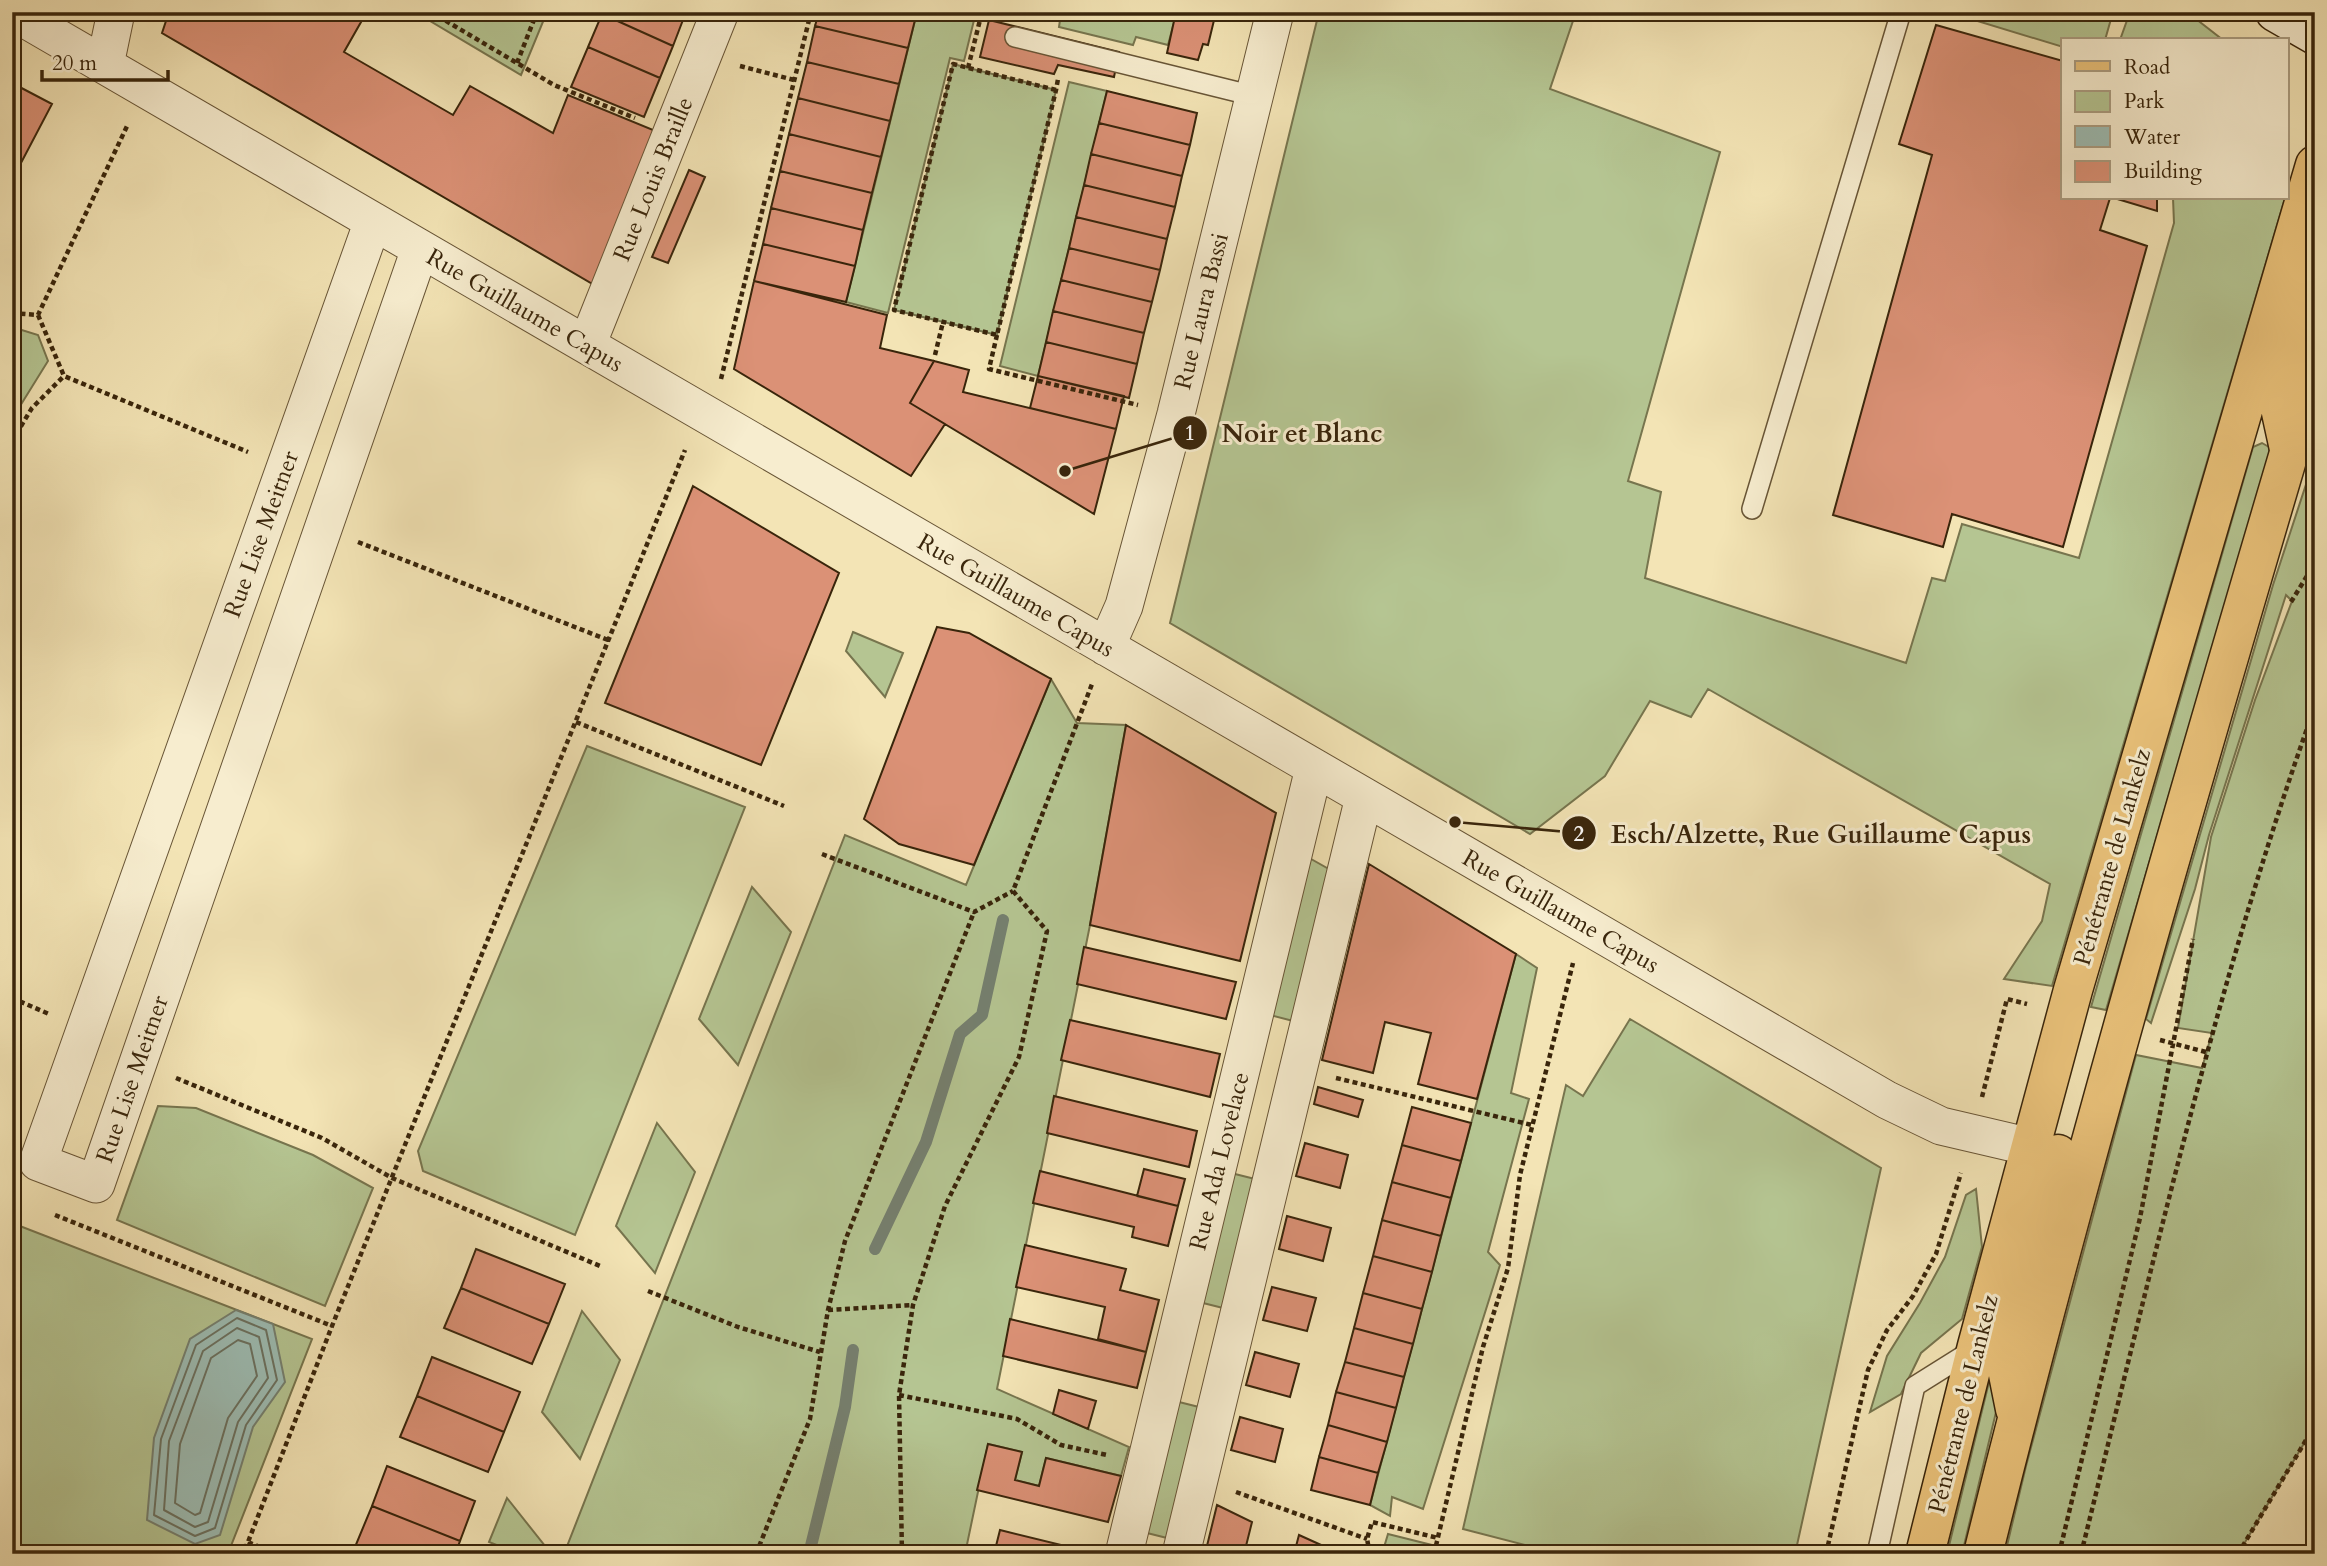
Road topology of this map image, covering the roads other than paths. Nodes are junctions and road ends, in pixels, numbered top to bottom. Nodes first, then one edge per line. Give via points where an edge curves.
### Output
1 (13, 12) edge
2 (116, 12) edge
3 (720, 12) edge
4 (1901, 12) edge
5 (2275, 12) edge
6 (1274, 13) edge
7 (2315, 35) edge
8 (1014, 37) dead end
9 (105, 65) junction
10 (1254, 96) junction
11 (2315, 165) edge
12 (373, 221) junction
13 (420, 249) junction
14 (2315, 264) edge
15 (587, 345) junction
16 (2315, 365) edge
17 (2289, 452) junction
18 (1752, 509) dead end
19 (1106, 647) junction
20 (1314, 768) junction
21 (1364, 797) junction
22 (2058, 1154) junction
23 (1977, 1346) junction
24 (1124, 1554) edge
25 (1181, 1554) edge
26 (1877, 1554) edge
27 (1925, 1554) edge
28 (1983, 1554) edge

1 - 9 street, Rue Guillaume Capus
2 - 9 street
3 - 15 street, Rue Louis Braille
4 - 18 lane
5 - 7 main road
6 - 10 street, Rue Laura Bassi
8 - 10 lane
9 - 12 street, Rue Guillaume Capus
10 - 19 street, Rue Laura Bassi via 1176,414 1124,606
11 - 22 main road, Pénétrante de Lankelz via 2073,990
12 - 13 street, Rue Guillaume Capus
12 - 13 street, Rue Lise Meitner via 38,1162 96,1184
13 - 15 street, Rue Guillaume Capus
14 - 17 main road via 2277,394
15 - 19 street, Rue Guillaume Capus
16 - 17 main road, Pénétrante de Lankelz
17 - 22 main road, Pénétrante de Lankelz via 2124,1016
19 - 20 street, Rue Guillaume Capus
20 - 21 street, Rue Guillaume Capus
20 - 24 street, Rue Ada Lovelace
21 - 22 street, Rue Guillaume Capus via 1887,1100 1941,1126
21 - 25 street
22 - 23 main road, Pénétrante de Lankelz
22 - 28 main road, Pénétrante de Lankelz via 2017,1418
23 - 26 lane via 1915,1386
23 - 27 main road, Pénétrante de Lankelz

